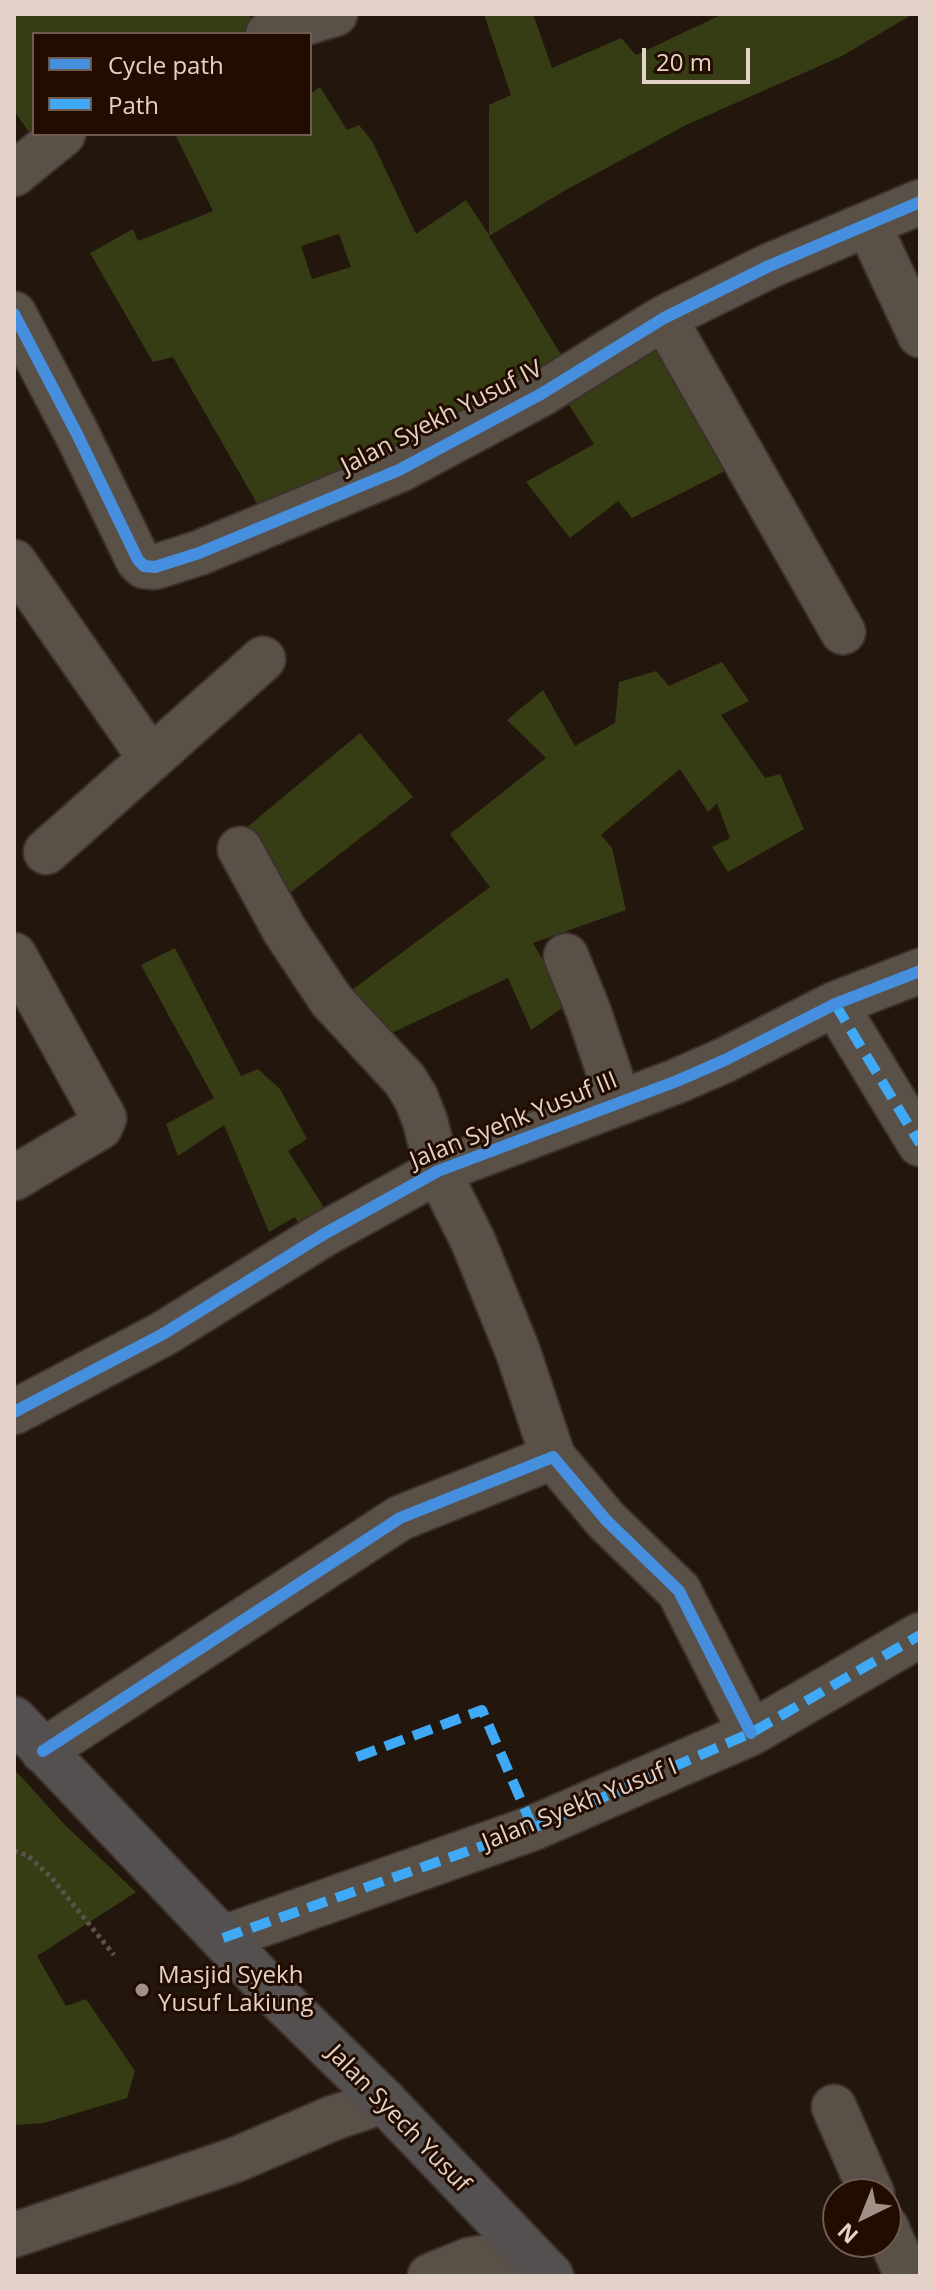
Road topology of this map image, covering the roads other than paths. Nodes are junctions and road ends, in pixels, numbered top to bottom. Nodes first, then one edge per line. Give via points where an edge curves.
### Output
1 (335, 14) edge
2 (275, 32) edge
3 (61, 136) edge
4 (14, 174) edge
5 (920, 202) edge
6 (868, 224) junction
7 (14, 314) edge
8 (664, 318) junction
9 (920, 335) edge
10 (14, 562) edge
11 (843, 632) dead end
12 (263, 659) dead end
13 (151, 759) junction
14 (240, 849) dead end
15 (46, 852) dead end
16 (14, 955) edge
17 (566, 956) dead end
18 (920, 971) edge
19 (835, 1004) junction
20 (619, 1102) junction
21 (920, 1144) edge
22 (438, 1171) junction
23 (14, 1178) edge
24 (14, 1412) edge
25 (553, 1457) junction
26 (920, 1635) edge
27 (14, 1719) edge
28 (751, 1733) junction
29 (43, 1751) junction
30 (223, 1938) junction
31 (384, 2101) junction
32 (834, 2107) dead end
33 (865, 2178) edge
34 (14, 2235) edge
35 (538, 2263) edge
36 (430, 2276) edge

1 - 2 street
3 - 4 street
5 - 6 street, Jalan Syekh Yusuf IV
6 - 8 street, Jalan Syekh Yusuf IV
6 - 9 street
7 - 8 street, Jalan Syekh Yusuf IV via 138,560 149,567 199,553 399,470 541,394
8 - 11 street
10 - 13 street
12 - 13 street
13 - 15 street
14 - 22 street via 331,1000 410,1086
16 - 23 street via 104,1118 100,1127
17 - 20 street
18 - 19 street, Jalan Syehk Yusuf III
19 - 20 street, Jalan Syehk Yusuf III via 725,1060
19 - 21 street
20 - 22 street, Jalan Syehk Yusuf III
22 - 24 street, Jalan Syehk Yusuf III via 163,1334
22 - 25 street via 479,1254
25 - 28 street via 606,1520 679,1591
25 - 29 street via 400,1518
26 - 28 street, Jalan Syekh Yusuf I
27 - 29 main road, Jalan Syech Yusuf
28 - 30 street, Jalan Syekh Yusuf I via 533,1828
29 - 30 main road, Jalan Syech Yusuf
30 - 31 main road, Jalan Syech Yusuf
31 - 34 street via 235,2160
31 - 35 main road, Jalan Syech Yusuf
32 - 33 street
35 - 36 street via 469,2260

